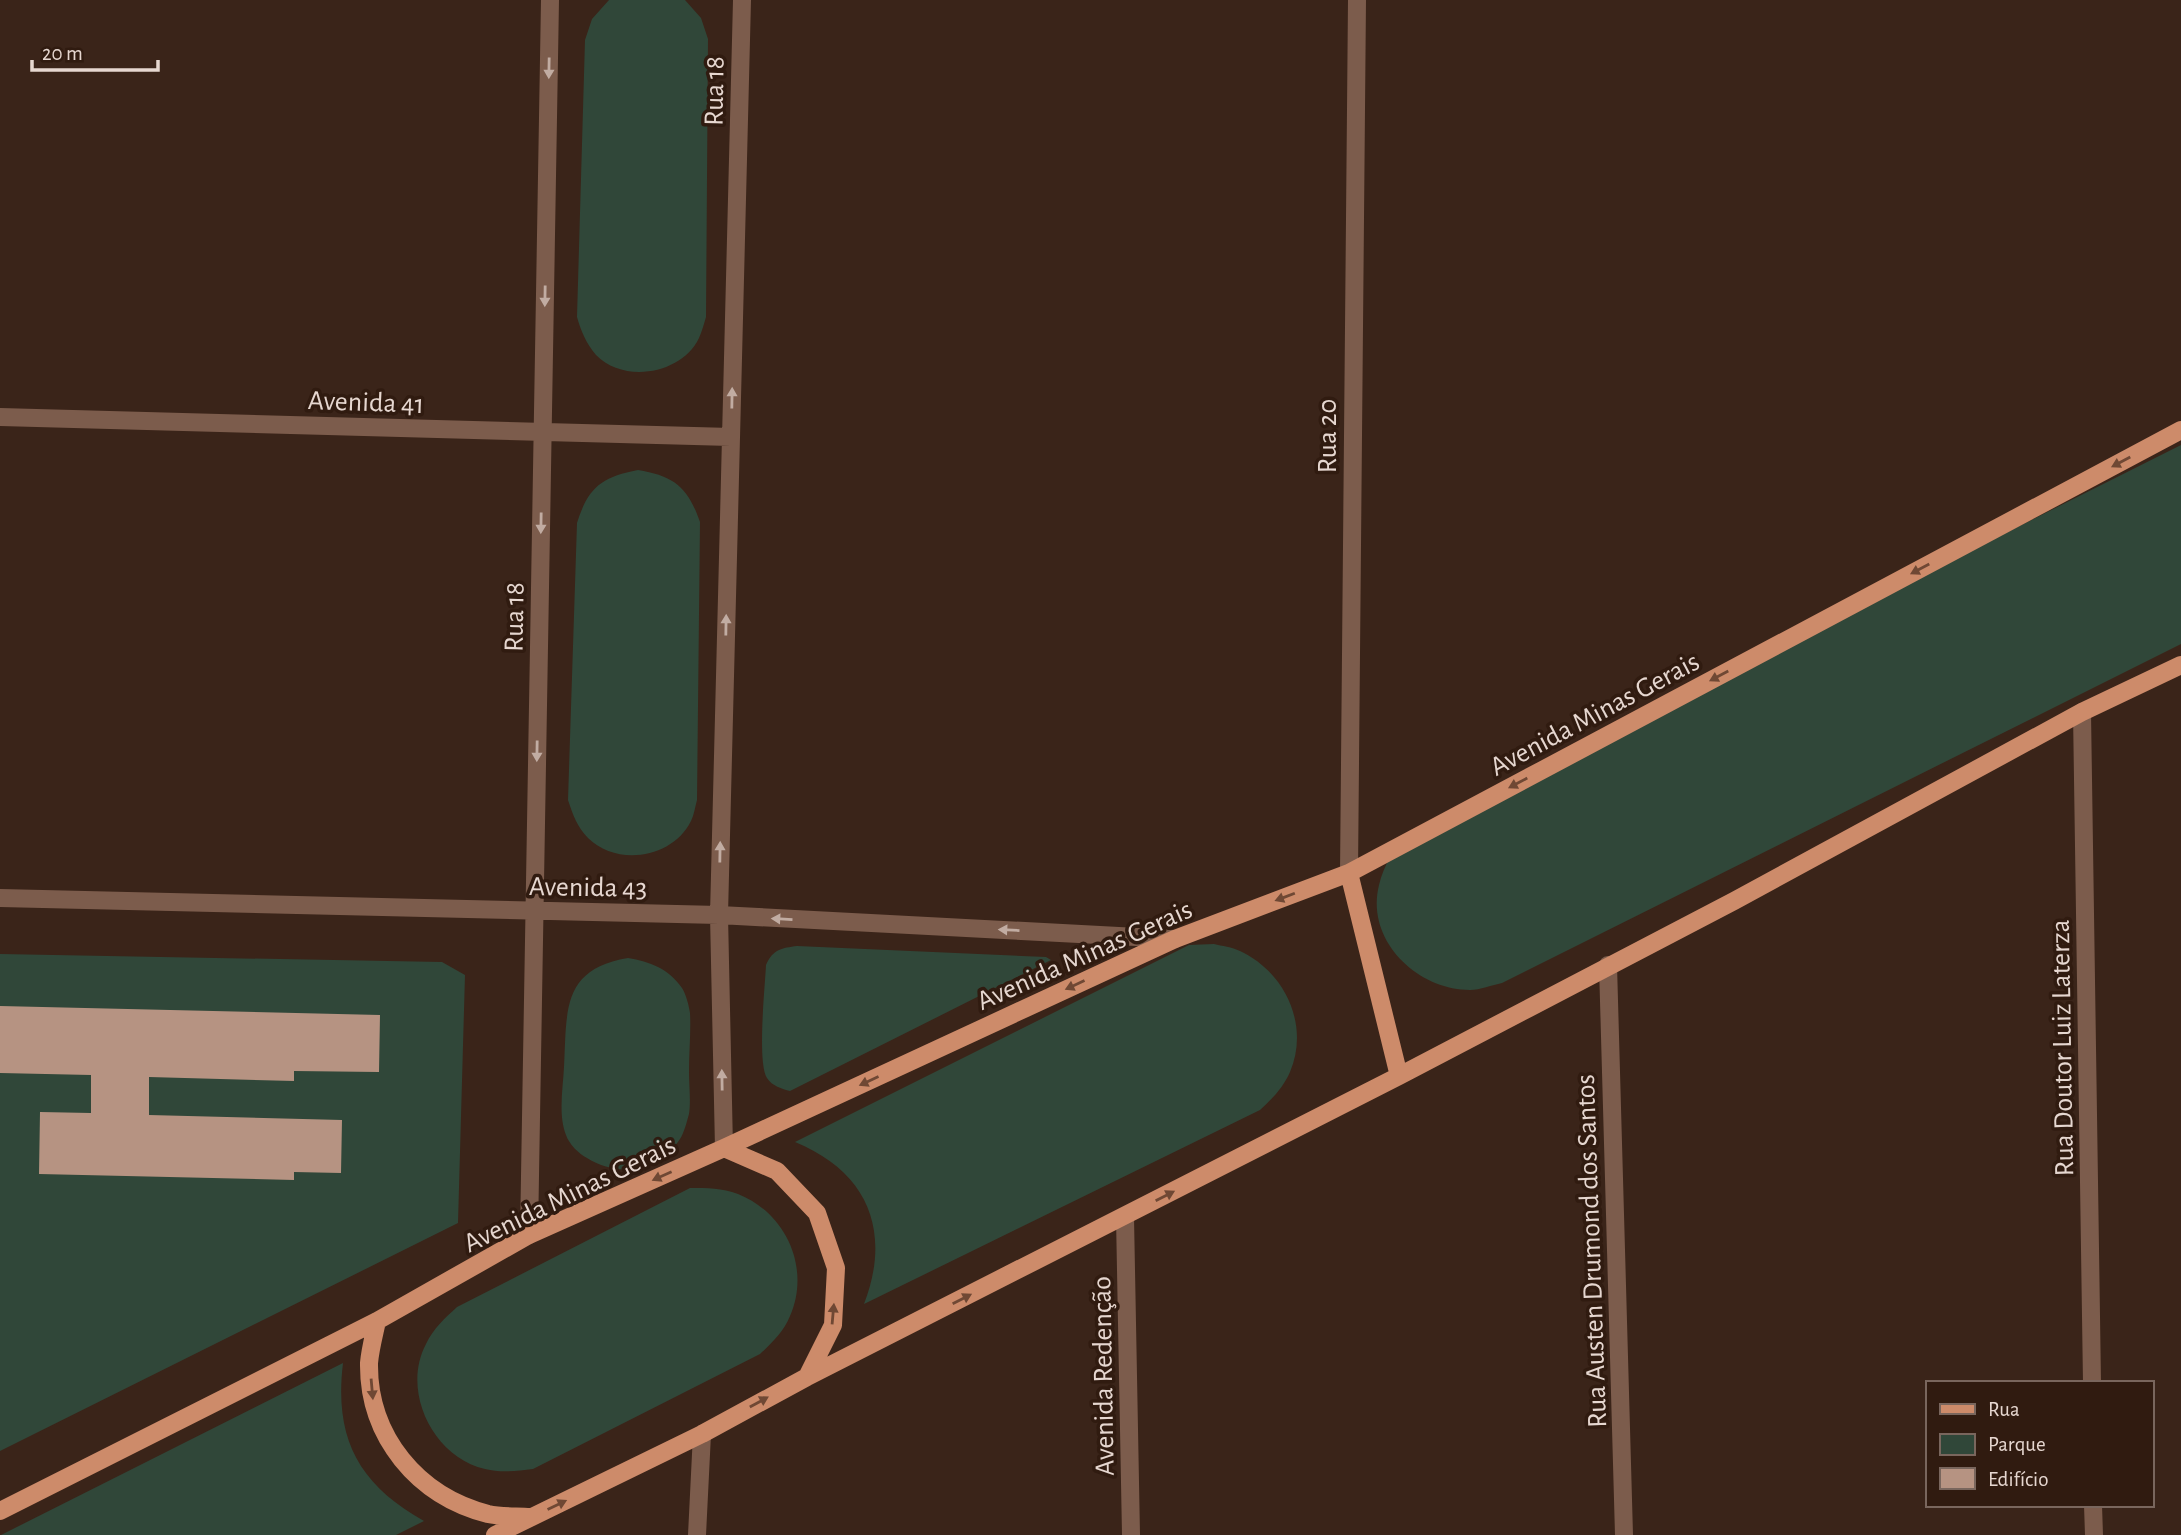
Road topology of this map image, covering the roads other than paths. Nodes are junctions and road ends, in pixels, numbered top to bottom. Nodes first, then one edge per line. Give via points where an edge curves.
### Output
1 (550, 0) edge
2 (742, 0) edge
3 (1356, 0) edge
4 (0, 417) edge
5 (2181, 430) edge
6 (543, 432) junction
7 (731, 437) junction
8 (2181, 665) edge
9 (2082, 712) junction
10 (1349, 873) junction
11 (0, 898) edge
12 (534, 911) junction
13 (719, 915) junction
14 (1175, 939) junction
15 (1608, 965) junction
16 (1399, 1076) junction
17 (724, 1148) junction
18 (1125, 1217) junction
19 (528, 1235) junction
20 (377, 1321) junction
21 (807, 1377) junction
22 (2092, 1381) edge
23 (702, 1434) junction
24 (2094, 1507) edge
25 (0, 1511) edge
26 (533, 1517) junction
27 (495, 1535) edge
28 (697, 1535) edge
29 (1131, 1535) edge
30 (1624, 1535) edge
31 (2094, 1535) edge

1 -> 6 street, Rua 18
7 -> 2 street, Rua 18
3 - 10 street, Rua 20
4 - 6 street, Avenida 41
5 -> 10 main road, Avenida Minas Gerais
6 - 7 street, Avenida 41
6 -> 12 street, Rua 18
13 -> 7 street, Rua 18
8 - 9 main road
9 - 15 main road
9 - 22 street, Rua Doutor Luiz Laterza
10 -> 14 main road, Avenida Minas Gerais
10 - 16 main road
11 - 12 street, Avenida 43
12 - 13 street, Avenida 43
12 - 19 street, Rua 18
14 -> 13 street, Avenida 43
17 -> 13 street, Rua 18
14 -> 17 main road, Avenida Minas Gerais
15 - 16 main road
15 - 30 street, Rua Austen Drumond dos Santos
18 -> 16 main road
17 -> 19 main road, Avenida Minas Gerais
21 -> 17 main road via 833,1325 836,1268 825,1235 817,1213 777,1171
21 -> 18 main road
18 - 29 street, Avenida Redenção
19 - 20 main road, Avenida Minas Gerais
20 - 25 main road, Avenida Minas Gerais
20 -> 26 main road via 369,1363 373,1404 389,1444 415,1477 450,1501 490,1515
23 -> 21 main road
26 -> 23 main road
23 - 28 street
24 - 31 street
26 - 27 main road

